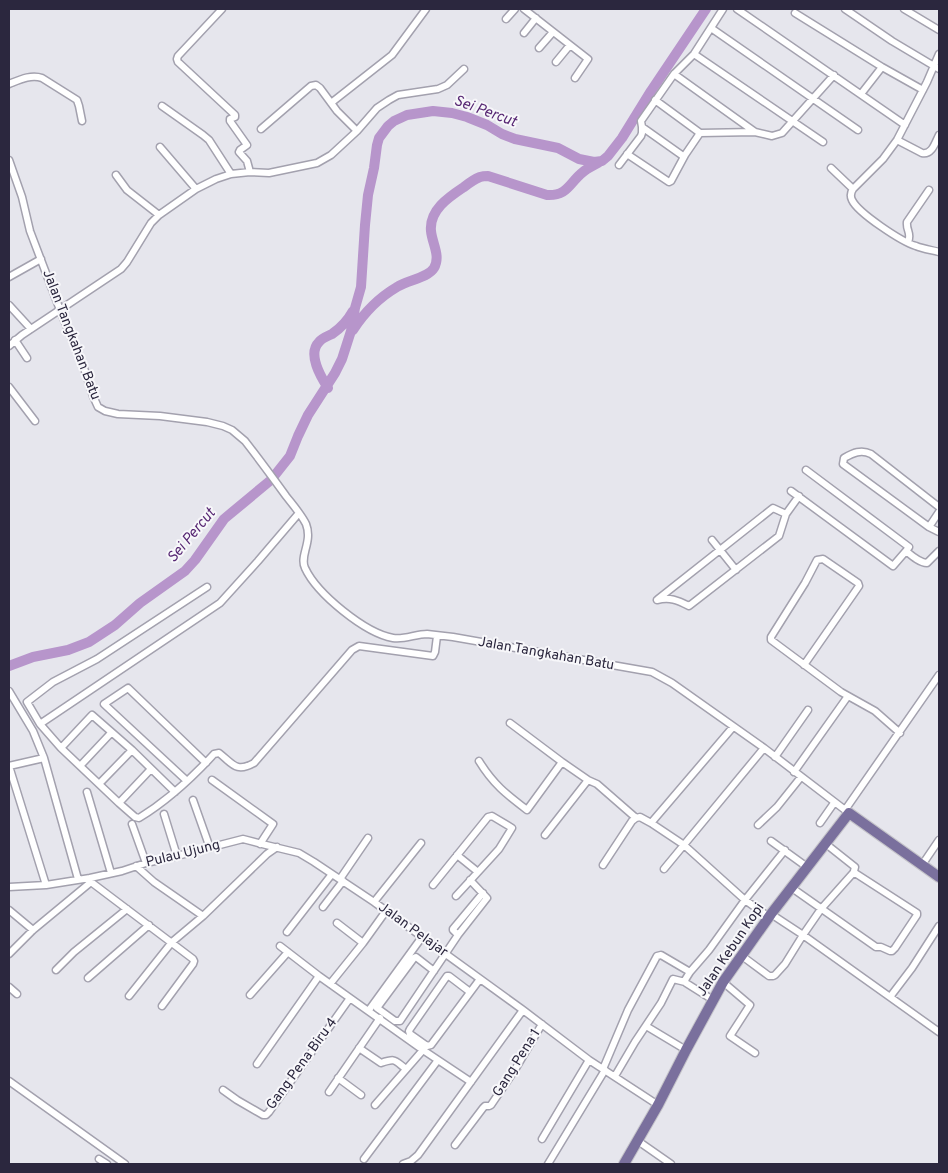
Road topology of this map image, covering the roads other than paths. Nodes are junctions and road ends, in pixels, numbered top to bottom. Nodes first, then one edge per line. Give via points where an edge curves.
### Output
1 (222, 9) edge
2 (426, 9) edge
3 (515, 9) edge
4 (524, 9) edge
5 (723, 9) edge
6 (737, 9) edge
7 (845, 9) edge
8 (904, 9) edge
9 (795, 13) dead end
10 (536, 18) junction
11 (506, 19) dead end
12 (711, 28) junction
13 (939, 30) edge
14 (553, 32) junction
15 (524, 33) dead end
16 (570, 45) junction
17 (539, 48) dead end
18 (694, 54) junction
19 (939, 54) edge
20 (556, 62) dead end
21 (882, 67) junction
22 (936, 68) edge
23 (464, 69) dead end
24 (674, 74) junction
25 (834, 75) junction
26 (575, 78) dead end
27 (9, 84) edge
28 (923, 90) junction
29 (861, 94) junction
30 (814, 99) junction
31 (655, 100) junction
32 (331, 103) junction
33 (162, 106) dead end
34 (82, 121) dead end
35 (793, 122) junction
36 (905, 125) junction
37 (642, 127) junction
38 (261, 129) dead end
39 (858, 130) dead end
40 (356, 131) junction
41 (755, 132) junction
42 (700, 133) junction
43 (939, 135) edge
44 (897, 140) junction
45 (823, 142) dead end
46 (160, 147) dead end
47 (627, 154) junction
48 (684, 156) junction
49 (9, 160) edge
50 (619, 166) dead end
51 (831, 168) dead end
52 (250, 172) junction
53 (231, 174) junction
54 (116, 175) dead end
55 (853, 188) junction
56 (196, 189) junction
57 (929, 190) dead end
58 (159, 215) junction
59 (908, 242) junction
60 (939, 252) edge
61 (41, 259) junction
62 (9, 277) edge
63 (9, 305) edge
64 (60, 310) junction
65 (31, 329) junction
66 (15, 340) junction
67 (9, 346) edge
68 (27, 358) dead end
69 (9, 387) edge
70 (35, 421) dead end
71 (806, 470) dead end
72 (792, 491) dead end
73 (799, 496) junction
74 (939, 507) edge
75 (939, 512) edge
76 (300, 513) junction
77 (786, 514) junction
78 (929, 527) junction
79 (939, 532) edge
80 (712, 540) dead end
81 (720, 550) junction
82 (906, 551) junction
83 (939, 551) edge
84 (736, 570) junction
85 (207, 587) dead end
86 (437, 636) junction
87 (804, 665) junction
88 (939, 675) edge
89 (9, 692) edge
90 (848, 696) junction
91 (808, 710) dead end
92 (510, 723) dead end
93 (40, 724) junction
94 (733, 727) junction
95 (111, 732) junction
96 (900, 733) junction
97 (61, 748) junction
98 (764, 748) junction
99 (132, 750) junction
100 (775, 757) junction
101 (44, 758) junction
102 (479, 761) dead end
103 (562, 762) junction
104 (206, 763) junction
105 (9, 766) edge
106 (80, 766) junction
107 (151, 769) junction
108 (794, 772) junction
109 (801, 777) junction
110 (212, 780) dead end
111 (588, 780) junction
112 (187, 781) junction
113 (99, 784) junction
114 (87, 792) dead end
115 (175, 792) junction
116 (193, 800) dead end
117 (119, 803) junction
118 (834, 803) junction
119 (847, 812) junction
120 (164, 814) dead end
121 (636, 818) junction
122 (651, 823) junction
123 (820, 823) dead end
124 (132, 824) dead end
125 (758, 825) dead end
126 (545, 835) dead end
127 (368, 838) dead end
128 (939, 840) edge
129 (771, 842) dead end
130 (421, 843) dead end
131 (260, 844) junction
132 (684, 844) junction
133 (826, 844) junction
134 (277, 847) junction
135 (210, 848) junction
136 (784, 850) junction
137 (456, 855) junction
138 (177, 856) junction
139 (146, 863) junction
140 (603, 865) dead end
141 (922, 865) junction
142 (136, 866) junction
143 (806, 868) junction
144 (664, 869) dead end
145 (110, 872) junction
146 (478, 872) junction
147 (854, 872) junction
148 (332, 874) junction
149 (939, 877) edge
150 (78, 879) junction
151 (90, 880) junction
152 (341, 880) junction
153 (470, 880) junction
154 (46, 885) junction
155 (433, 885) dead end
156 (9, 887) edge
157 (792, 888) junction
158 (456, 896) dead end
159 (745, 900) junction
160 (374, 902) junction
161 (323, 907) dead end
162 (127, 909) junction
163 (822, 909) junction
164 (9, 910) edge
165 (386, 911) junction
166 (203, 916) junction
167 (770, 916) junction
168 (337, 923) dead end
169 (149, 924) junction
170 (939, 926) edge
171 (33, 930) junction
172 (287, 932) dead end
173 (803, 935) junction
174 (422, 937) junction
175 (172, 942) junction
176 (364, 942) junction
177 (280, 946) dead end
178 (288, 952) junction
179 (9, 954) edge
180 (446, 954) junction
181 (742, 956) junction
182 (56, 970) dead end
183 (434, 971) junction
184 (690, 972) junction
185 (319, 976) junction
186 (88, 978) dead end
187 (480, 979) junction
188 (685, 982) junction
189 (723, 982) junction
190 (330, 984) junction
191 (9, 987) edge
192 (470, 992) junction
193 (17, 994) dead end
194 (250, 995) dead end
195 (129, 996) dead end
196 (890, 997) junction
197 (350, 998) junction
198 (713, 1000) junction
199 (162, 1006) dead end
200 (368, 1010) junction
201 (523, 1010) junction
202 (380, 1018) junction
203 (542, 1024) junction
204 (646, 1026) junction
205 (939, 1032) edge
206 (359, 1048) junction
207 (423, 1050) junction
208 (686, 1050) junction
209 (755, 1053) dead end
210 (438, 1060) junction
211 (589, 1060) junction
212 (257, 1064) dead end
213 (604, 1069) junction
214 (406, 1070) junction
215 (615, 1076) junction
216 (338, 1078) junction
217 (9, 1081) edge
218 (471, 1082) junction
219 (223, 1090) dead end
220 (329, 1092) dead end
221 (361, 1095) dead end
222 (375, 1105) dead end
223 (658, 1105) junction
224 (542, 1139) dead end
225 (638, 1141) junction
226 (455, 1145) dead end
227 (100, 1159) dead end
228 (364, 1159) dead end
229 (106, 1164) edge
230 (125, 1164) edge
231 (403, 1164) edge
232 (548, 1164) edge
233 (624, 1164) edge
234 (671, 1164) edge

1 - 52 street via 177,59 235,115 230,121 247,145 239,152 247,161
2 - 32 street via 392,55
3 - 11 street
4 - 10 street
5 - 12 street
6 - 25 street
7 - 22 street
8 - 13 street
9 - 21 street
10 - 14 street
10 - 15 street
12 - 18 street
12 - 30 street
14 - 16 street
14 - 17 street
16 - 20 street
16 - 26 street via 588,60
18 - 24 street
18 - 35 street
19 - 22 street
21 - 28 street
21 - 29 street
22 - 28 street
23 - 40 street via 438,89 389,100
24 - 31 street
24 - 41 street
25 - 29 street
25 - 30 street
27 - 34 street via 32,76 42,78 77,100
28 - 36 street
29 - 36 street
30 - 35 street
30 - 39 street
31 - 37 street via 641,122
31 - 42 street
32 - 38 street via 320,88 311,86
32 - 40 street
33 - 53 street via 203,134
35 - 41 street via 782,133 772,136
35 - 45 street
36 - 44 street
37 - 47 street via 641,136
37 - 48 street
40 - 52 street via 331,155 316,163 269,173
41 - 42 street
42 - 48 street
43 - 44 street via 926,154
44 - 55 street via 883,159
46 - 56 street
47 - 48 street via 669,182
47 - 50 street
49 - 61 street, Jalan Tangkahan Batu
51 - 55 street
52 - 53 street
53 - 56 street
54 - 58 street via 127,190
55 - 59 street via 852,200 860,209
56 - 58 street
57 - 59 street via 907,222
58 - 64 street via 121,268
59 - 60 street
61 - 62 street
61 - 64 street, Jalan Tangkahan Batu
63 - 65 street
64 - 65 street
64 - 76 street, Jalan Tangkahan Batu via 100,408 118,414 223,426 240,436
65 - 66 street
66 - 67 street
66 - 68 street
69 - 70 street
71 - 82 street via 909,547
72 - 73 street
73 - 77 street
73 - 82 street via 894,566
74 - 78 street via 871,454 861,451 844,458 843,464
75 - 78 street
76 - 86 street, Jalan Tangkahan Batu via 308,533 303,561 305,568 334,603 385,636
76 - 93 street via 220,603
77 - 81 street via 773,508
77 - 84 street via 779,536
78 - 79 street
80 - 81 street
81 - 84 street
81 - 84 street via 657,600 678,600 689,606
82 - 83 street via 924,564
85 - 93 street via 97,659 52,682 27,702
86 - 94 street, Jalan Tangkahan Batu via 652,672
86 - 104 street via 433,656 359,646 352,650 254,763 239,768 219,753
87 - 87 street via 859,586 823,559 817,560 771,636 771,640
87 - 90 street
88 - 96 street
89 - 101 street via 33,731
90 - 96 street via 875,712
90 - 108 street
91 - 100 street
92 - 103 street
93 - 97 street
94 - 98 street, Jalan Tangkahan Batu
94 - 122 street
95 - 97 street via 92,715
95 - 99 street
95 - 106 street
96 - 119 street
97 - 106 street
98 - 100 street, Jalan Tangkahan Batu
98 - 132 street
99 - 107 street
99 - 113 street
100 - 108 street, Jalan Tangkahan Batu
101 - 105 street
101 - 150 street
102 - 103 street via 495,784 527,810
103 - 111 street
104 - 112 street
104 - 112 street via 128,688 104,704
105 - 154 street
106 - 113 street
107 - 115 street
107 - 117 street
108 - 109 street, Jalan Tangkahan Batu
109 - 118 street, Jalan Tangkahan Batu
109 - 125 street
110 - 131 street via 273,824
111 - 121 street
111 - 126 street
112 - 115 street
113 - 117 street
114 - 145 street
115 - 117 street via 139,818
116 - 135 street
118 - 119 street, Jalan Tangkahan Batu
118 - 123 street
119 - 133 main road, Jalan Kebun Kopi
119 - 141 main road
120 - 138 street
121 - 122 street
121 - 140 street
122 - 132 street
124 - 139 street
127 - 152 street
128 - 141 street
129 - 136 street
130 - 160 street
131 - 134 street, Pulau Ujung
131 - 135 street, Pulau Ujung via 243,839
132 - 144 street
132 - 159 street
133 - 143 main road, Jalan Kebun Kopi
133 - 147 street via 855,867
134 - 148 street, Jalan Pelajar via 299,853
134 - 166 street
135 - 138 street, Pulau Ujung
136 - 143 street
136 - 159 street
137 - 146 street
137 - 146 street via 488,817 496,817 512,828 499,850
137 - 155 street
138 - 139 street, Pulau Ujung
139 - 142 street, Pulau Ujung
141 - 149 main road
142 - 145 street, Pulau Ujung
142 - 166 street
143 - 157 main road, Jalan Kebun Kopi
145 - 151 street, Pulau Ujung
146 - 153 street
147 - 163 street
147 - 163 street via 917,914 894,950 876,947
148 - 152 street, Jalan Pelajar
148 - 172 street
150 - 151 street
150 - 154 street
151 - 162 street
151 - 171 street
152 - 160 street, Jalan Pelajar
152 - 161 street
153 - 158 street
153 - 180 street via 485,896 453,929 458,935
154 - 156 street
157 - 163 street
157 - 167 main road, Jalan Kebun Kopi
159 - 167 street
159 - 184 street
160 - 165 street, Jalan Pelajar
162 - 169 street
162 - 182 street
163 - 173 street
164 - 171 street
165 - 174 street, Jalan Pelajar
165 - 176 street
166 - 175 street
167 - 173 street
167 - 181 main road, Jalan Kebun Kopi
168 - 176 street
169 - 175 street
169 - 186 street
170 - 196 street
171 - 179 street
173 - 181 street via 785,964 772,976
173 - 196 street
174 - 180 street, Jalan Pelajar
174 - 200 street
175 - 195 street
175 - 199 street via 194,961
176 - 190 street
177 - 178 street
178 - 185 street
178 - 194 street
180 - 183 street
180 - 187 street, Jalan Pelajar
181 - 189 main road, Jalan Kebun Kopi
183 - 183 street via 414,958 377,1008 396,1022 400,1021
184 - 188 street
184 - 213 street via 661,955 657,956 628,1010
185 - 190 street
185 - 212 street
187 - 192 street
187 - 201 street, Jalan Pelajar
188 - 198 street
188 - 204 street via 673,979
189 - 198 main road, Jalan Kebun Kopi
189 - 209 street via 750,1005 730,1036
190 - 197 street
191 - 193 street
192 - 192 street via 447,976 410,1029 410,1034 427,1046 431,1045
196 - 205 street
197 - 200 street
197 - 219 street, Gang Pena Biru 4 via 266,1115
198 - 208 main road, Jalan Kebun Kopi
200 - 202 street
201 - 203 street, Jalan Pelajar
201 - 218 street
202 - 206 street
202 - 207 street
203 - 211 street, Jalan Pelajar
203 - 226 street, Gang Pena 1 via 491,1105 484,1107
204 - 208 street
204 - 215 street
206 - 214 street via 379,1062 390,1059
206 - 216 street
207 - 210 street
207 - 214 street
208 - 223 main road, Jalan Kebun Kopi
210 - 218 street
210 - 228 street
211 - 213 street, Jalan Pelajar
211 - 224 street
213 - 215 street, Jalan Pelajar
213 - 232 street
214 - 222 street
215 - 223 street, Jalan Pelajar
216 - 220 street
216 - 221 street
217 - 230 street
218 - 231 street via 418,1155
223 - 225 main road, Jalan Kebun Kopi
225 - 233 main road, Jalan Kebun Kopi
225 - 234 street
227 - 229 street

